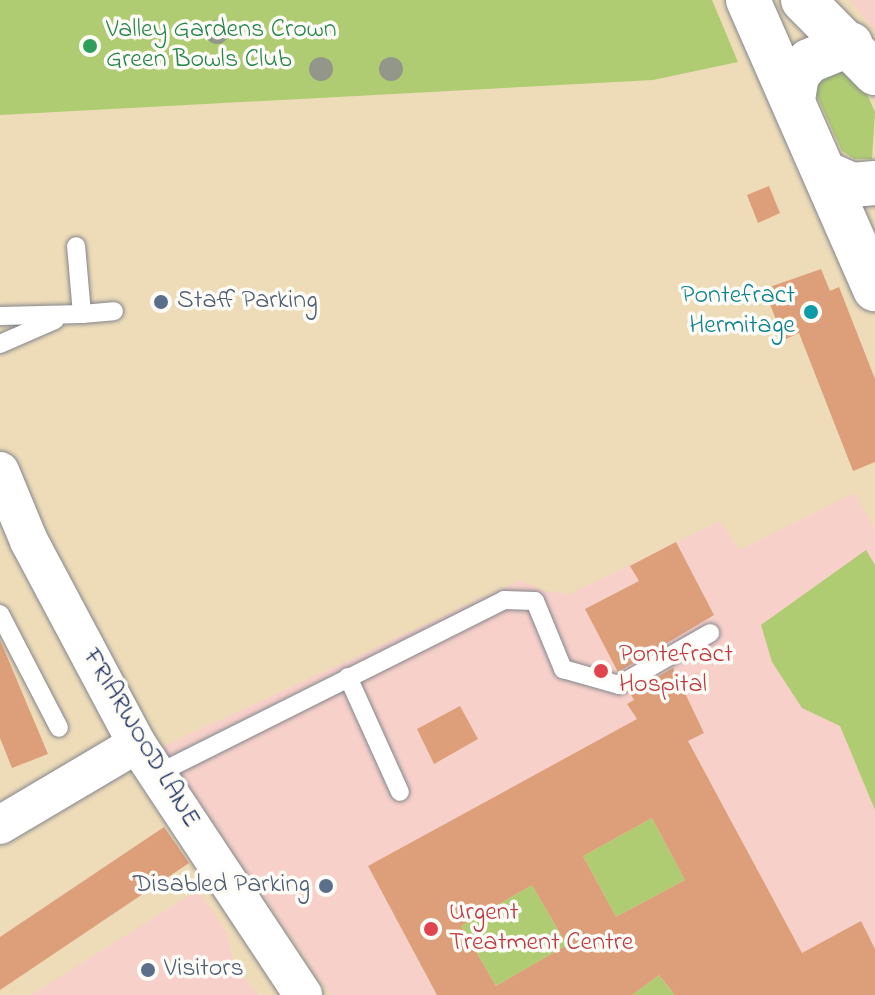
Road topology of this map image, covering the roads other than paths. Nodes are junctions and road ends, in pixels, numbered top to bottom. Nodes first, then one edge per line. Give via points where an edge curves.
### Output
1 (748, 0) edge
2 (803, 0) edge
3 (867, 55) edge
4 (793, 100) junction
5 (825, 173) junction
6 (875, 183) edge
7 (76, 246) dead end
8 (875, 289) edge
9 (114, 311) dead end
10 (82, 314) junction
11 (0, 316) edge
12 (61, 317) junction
13 (0, 344) edge
14 (0, 471) edge
15 (14, 547) edge
16 (0, 614) edge
17 (710, 633) dead end
18 (348, 677) junction
19 (59, 728) dead end
20 (147, 759) junction
21 (400, 792) dead end
22 (0, 825) edge
23 (303, 995) edge

1 - 4 highway
2 - 3 highway
3 - 4 highway via 809,61 797,75
4 - 5 highway
5 - 6 highway via 852,185
5 - 8 highway
7 - 10 lane
9 - 10 lane
10 - 12 lane
11 - 12 lane
12 - 13 lane
14 - 15 street, FRIARWOOD LANE
15 - 20 street, FRIARWOOD LANE
16 - 19 lane
17 - 18 lane via 619,685 563,669 535,601 522,597 504,600
18 - 20 lane
18 - 21 lane
20 - 22 street
20 - 23 street, FRIARWOOD LANE

